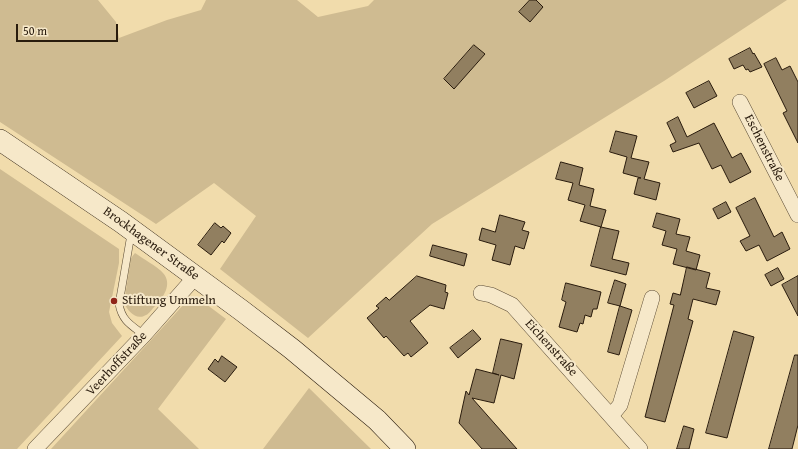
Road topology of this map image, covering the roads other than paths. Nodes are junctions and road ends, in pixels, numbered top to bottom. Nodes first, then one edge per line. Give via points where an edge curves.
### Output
1 (740, 102) dead end
2 (0, 140) edge
3 (798, 215) edge
4 (135, 232) junction
5 (196, 276) junction
6 (481, 293) dead end
7 (652, 298) dead end
8 (144, 335) junction
9 (611, 416) junction
10 (35, 449) edge
11 (405, 449) edge
12 (640, 449) edge

1 - 3 street, Eschenstraße
2 - 4 main road, Brockhagener Straße
4 - 5 main road, Brockhagener Straße
4 - 8 lane via 130,240 119,304 126,321
5 - 8 street, Veerhoffstraße
5 - 11 main road, Brockhagener Straße via 292,349 377,420
6 - 9 street, Eichenstraße via 512,305
7 - 9 street via 620,405
8 - 10 street, Veerhoffstraße
9 - 12 street, Eichenstraße

